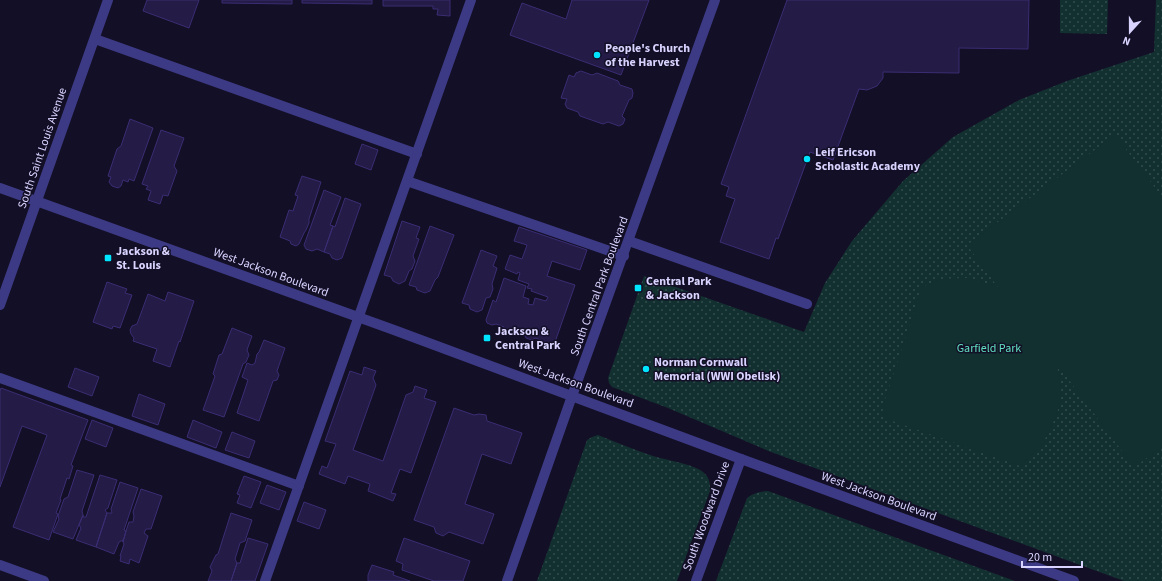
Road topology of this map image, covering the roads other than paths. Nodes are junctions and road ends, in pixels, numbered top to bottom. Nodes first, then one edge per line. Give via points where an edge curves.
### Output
1 (108, 0) edge
2 (471, 0) edge
3 (715, 0) edge
4 (95, 39) junction
5 (416, 154) junction
6 (407, 181) junction
7 (0, 188) edge
8 (37, 202) junction
9 (629, 242) junction
10 (624, 256) junction
11 (807, 304) dead end
12 (0, 305) edge
13 (359, 317) junction
14 (0, 378) edge
15 (572, 396) junction
16 (741, 459) junction
17 (299, 486) junction
18 (0, 565) edge
19 (44, 581) edge
20 (265, 581) edge
21 (507, 581) edge
22 (696, 581) edge
23 (1074, 581) edge

1 - 4 street, South Saint Louis Avenue
2 - 5 street
3 - 9 street, South Central Park Boulevard
4 - 5 street
4 - 8 street, South Saint Louis Avenue
5 - 6 street
6 - 10 street
6 - 13 street
7 - 8 street, West Jackson Boulevard
8 - 12 street, South Saint Louis Avenue
8 - 13 street, West Jackson Boulevard
9 - 10 street, South Central Park Boulevard
9 - 11 street
10 - 15 street, South Central Park Boulevard
13 - 15 street, West Jackson Boulevard
13 - 17 street
14 - 17 street
15 - 16 street, West Jackson Boulevard
15 - 21 street, South Central Park Boulevard
16 - 22 street, South Woodward Drive
16 - 23 street, West Jackson Boulevard
17 - 20 street
18 - 19 street

